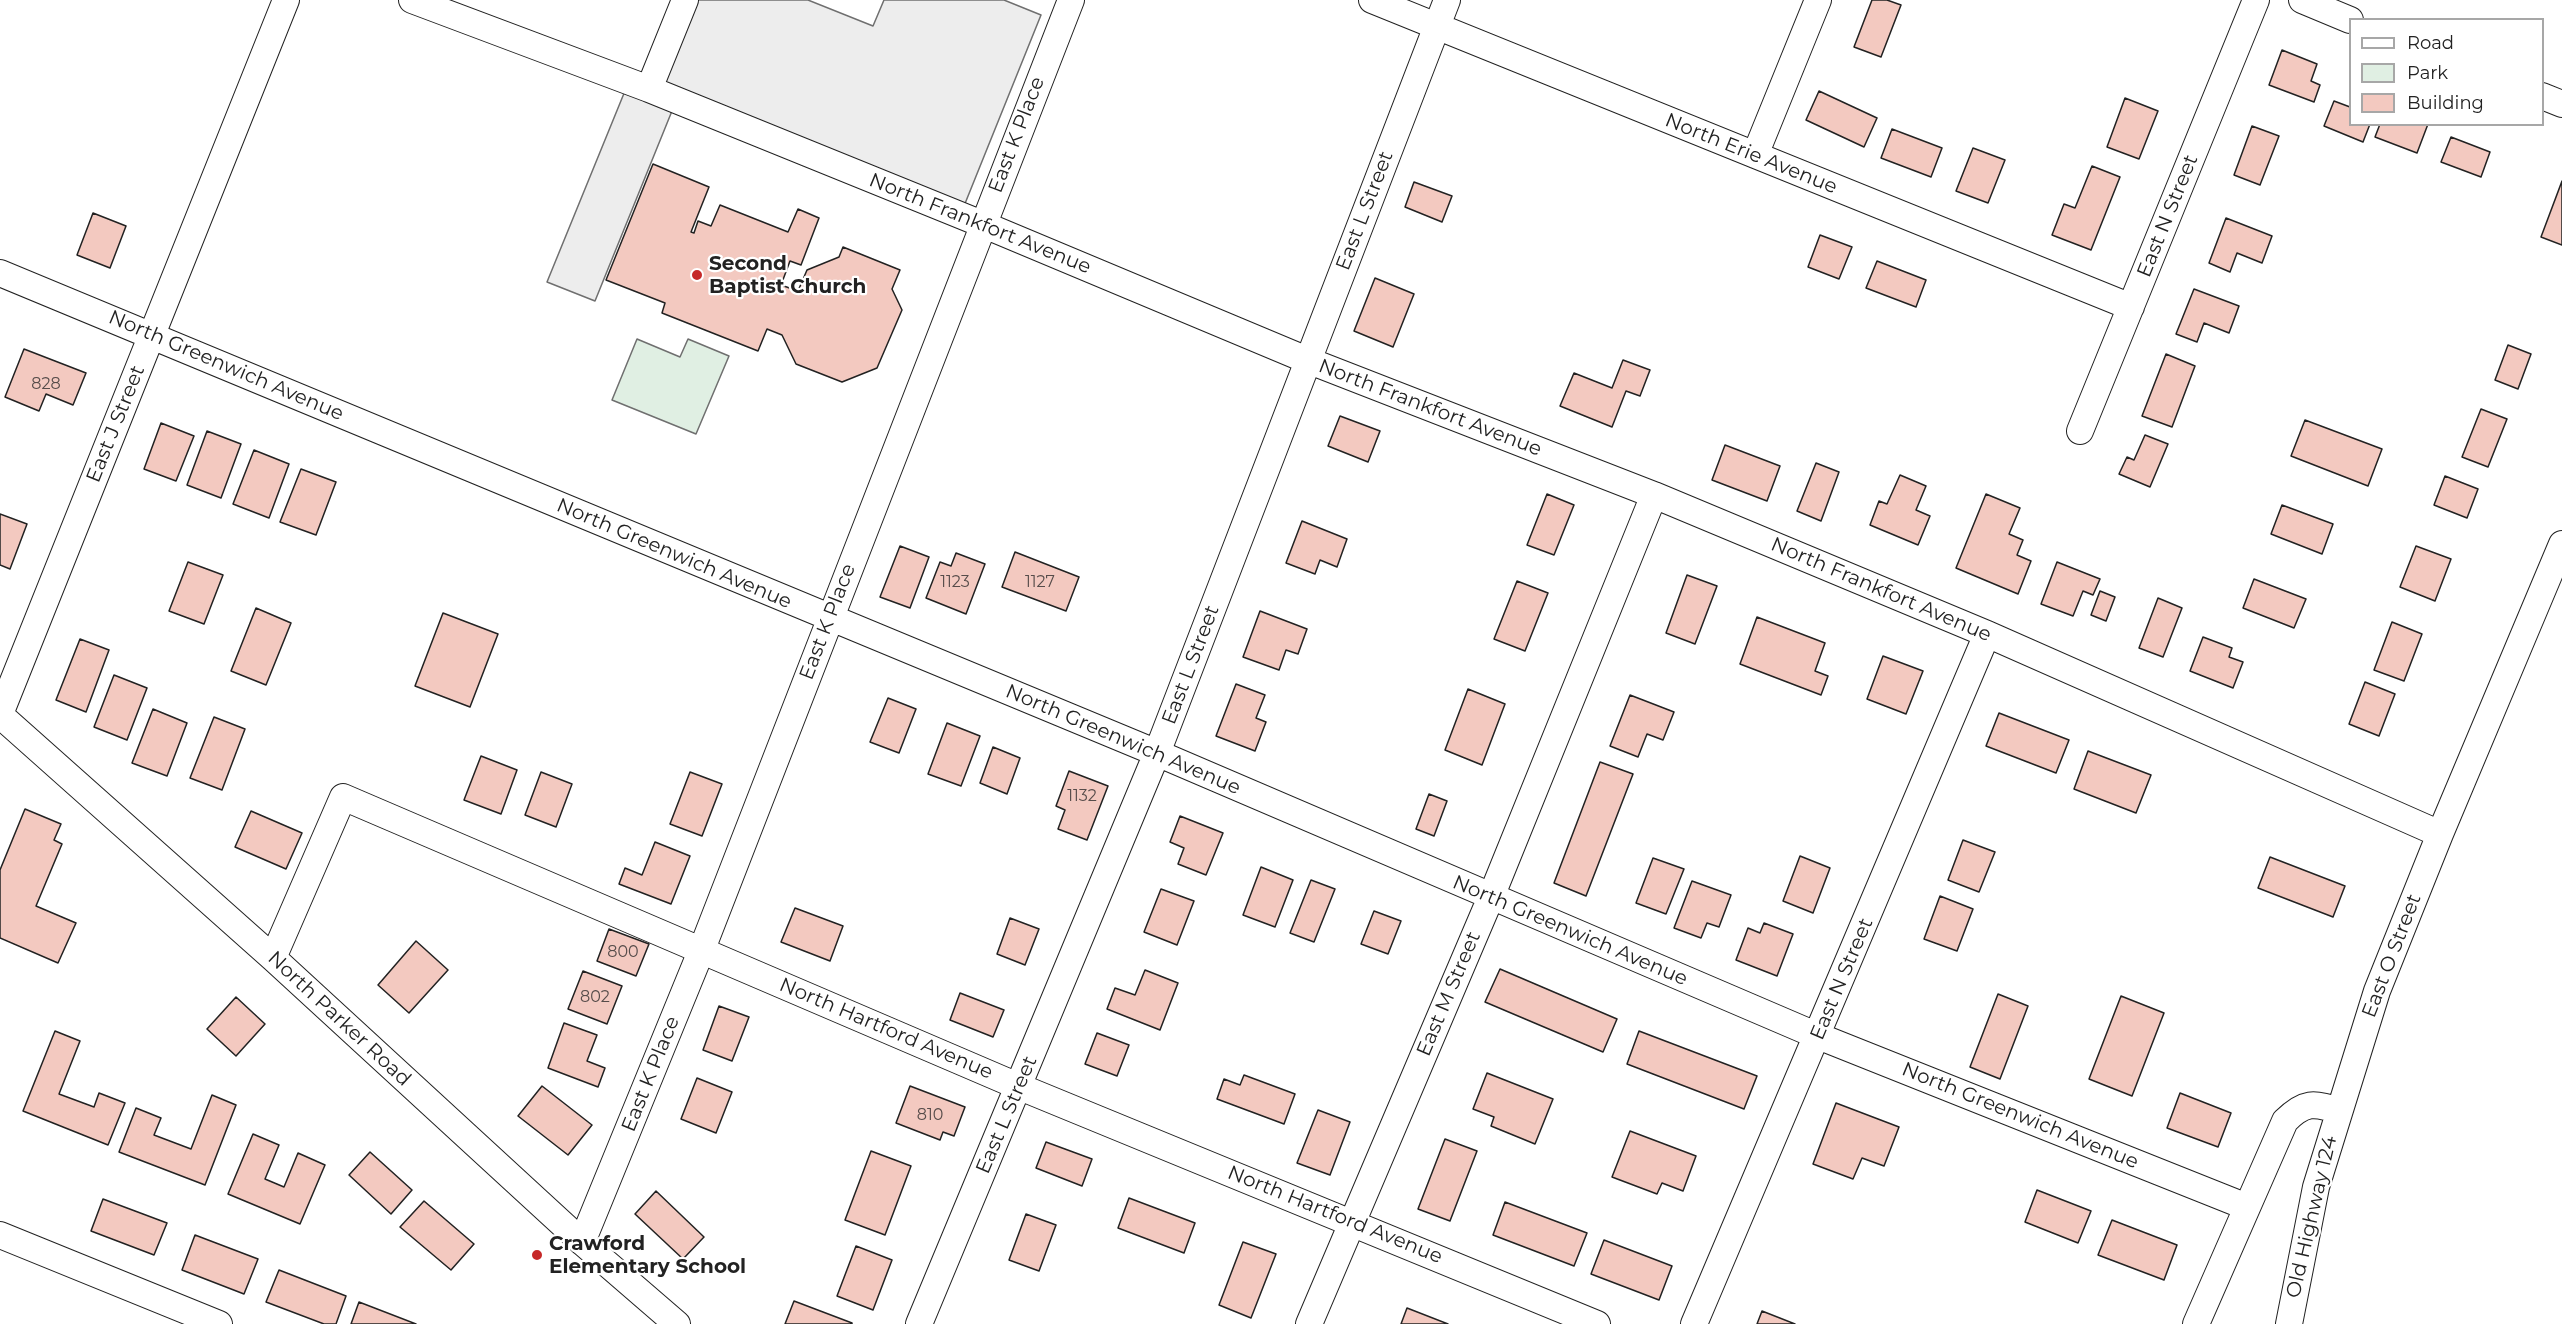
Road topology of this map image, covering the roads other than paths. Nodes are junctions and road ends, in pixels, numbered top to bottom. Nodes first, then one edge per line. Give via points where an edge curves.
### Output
1 (286, 0) edge
2 (412, 0) edge
3 (685, 0) edge
4 (1071, 0) edge
5 (1372, 0) edge
6 (1447, 0) edge
7 (1818, 0) edge
8 (2256, 0) edge
9 (2302, 0) edge
10 (2349, 20) edge
11 (1437, 28) junction
12 (649, 89) junction
13 (2544, 97) edge
14 (2562, 104) edge
15 (1755, 155) junction
16 (982, 224) junction
17 (0, 273) edge
18 (2131, 307) junction
19 (152, 335) junction
20 (1307, 360) junction
21 (2080, 431) dead end
22 (1654, 495) junction
23 (2562, 544) edge
24 (829, 618) junction
25 (1987, 634) junction
26 (0, 715) edge
27 (1157, 753) junction
28 (2440, 834) junction
29 (1491, 897) junction
30 (702, 950) junction
31 (273, 958) junction
32 (1818, 1036) junction
33 (1020, 1087) junction
34 (2339, 1112) junction
35 (2247, 1207) junction
36 (1352, 1222) junction
37 (0, 1235) edge
38 (582, 1242) junction
39 (219, 1324) edge
40 (677, 1324) edge
41 (919, 1324) edge
42 (1308, 1324) edge
43 (1597, 1324) edge
44 (1694, 1324) edge
45 (2196, 1324) edge
46 (2289, 1324) edge

1 - 19 street, East J Street
2 - 12 street, North Frankfort Avenue
3 - 12 street
4 - 16 street, East K Place
5 - 11 street, North Erie Avenue
6 - 11 street, East L Street
7 - 15 street
8 - 18 street, East N Street
9 - 10 street
11 - 15 street, North Erie Avenue
11 - 20 street, East L Street
12 - 16 street, North Frankfort Avenue
13 - 14 street
15 - 18 street, North Erie Avenue
16 - 20 street, North Frankfort Avenue
16 - 24 street, East K Place
17 - 19 street, North Greenwich Avenue
18 - 21 street, East N Street
19 - 24 street, North Greenwich Avenue
19 - 26 street, East J Street
20 - 22 street, North Frankfort Avenue
20 - 27 street, East L Street
22 - 25 street, North Frankfort Avenue
22 - 29 street, East M Street
23 - 28 street, East O Street
24 - 27 street, North Greenwich Avenue
24 - 30 street, East K Place
25 - 28 street, North Frankfort Avenue
25 - 32 street, East N Street
26 - 31 street, North Parker Road
27 - 29 street, North Greenwich Avenue
27 - 33 street, East L Street
28 - 34 street, East O Street via 2377,991
29 - 32 street, North Greenwich Avenue
29 - 36 street, East M Street
30 - 31 street, North Hartford Avenue via 343,797
30 - 33 street, North Hartford Avenue
30 - 38 street, East K Place
31 - 38 street, North Parker Road
32 - 35 street, North Greenwich Avenue
32 - 44 street, East N Street
33 - 36 street, North Hartford Avenue
33 - 41 street, East L Street
34 - 35 street via 2308,1105 2285,1121
34 - 46 street, Old Highway 124 via 2316,1187
35 - 45 street
36 - 42 street, East M Street
36 - 43 street, North Hartford Avenue
37 - 39 street
38 - 40 street, North Parker Road

